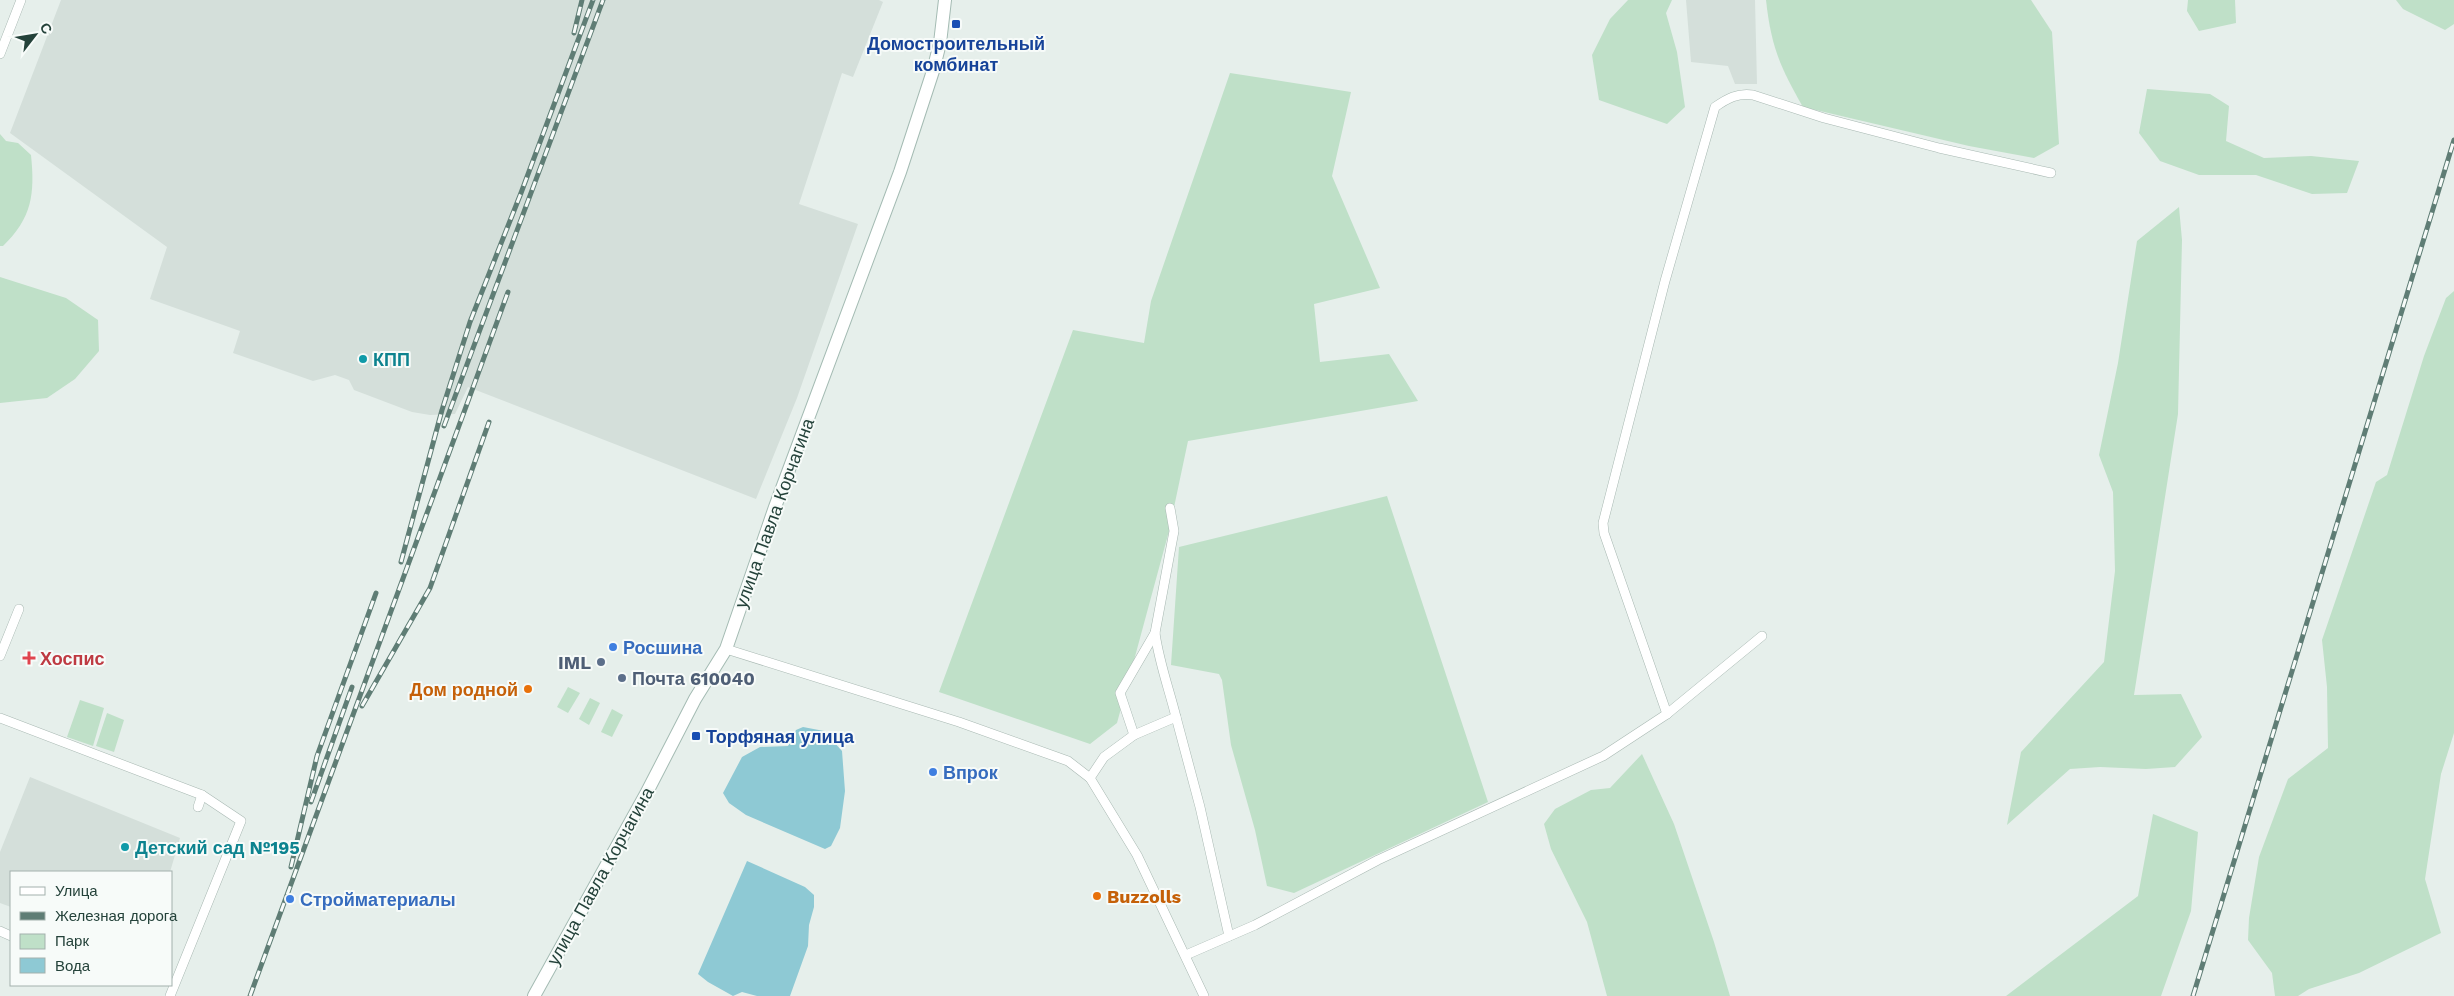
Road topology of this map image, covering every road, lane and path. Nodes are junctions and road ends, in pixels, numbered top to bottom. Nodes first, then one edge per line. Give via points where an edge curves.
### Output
1 (20, 0) edge
2 (945, 0) edge
3 (0, 54) edge
4 (2050, 173) dead end
5 (1170, 508) dead end
6 (19, 609) dead end
7 (1156, 633) junction
8 (1762, 636) dead end
9 (726, 650) junction
10 (0, 656) edge
11 (1667, 714) junction
12 (1176, 717) junction
13 (0, 718) edge
14 (1134, 735) junction
15 (1090, 778) junction
16 (202, 795) junction
17 (198, 807) dead end
18 (1229, 936) junction
19 (1186, 955) junction
20 (172, 962) edge
21 (182, 966) junction
22 (170, 996) edge
23 (534, 996) edge
24 (1204, 996) edge

1 - 3 street
2 - 9 main road, улица Павла Корчагина via 933,71 900,172 775,507
4 - 11 street via 1824,118 1753,95 1731,97 1715,107 1665,281 1603,523 1604,534
5 - 7 street via 1174,532
6 - 10 street
7 - 12 street via 1158,659
7 - 14 street via 1120,693
8 - 11 street
9 - 15 street via 977,728 1068,761
9 - 23 main road, улица Павла Корчагина via 695,699
11 - 18 street via 1576,770 1378,860
12 - 14 street
12 - 18 street
13 - 16 street
14 - 15 street via 1104,757
15 - 19 street via 1138,856
16 - 17 street
16 - 21 street via 241,821
18 - 19 street
19 - 24 street
20 - 21 street
21 - 22 street

